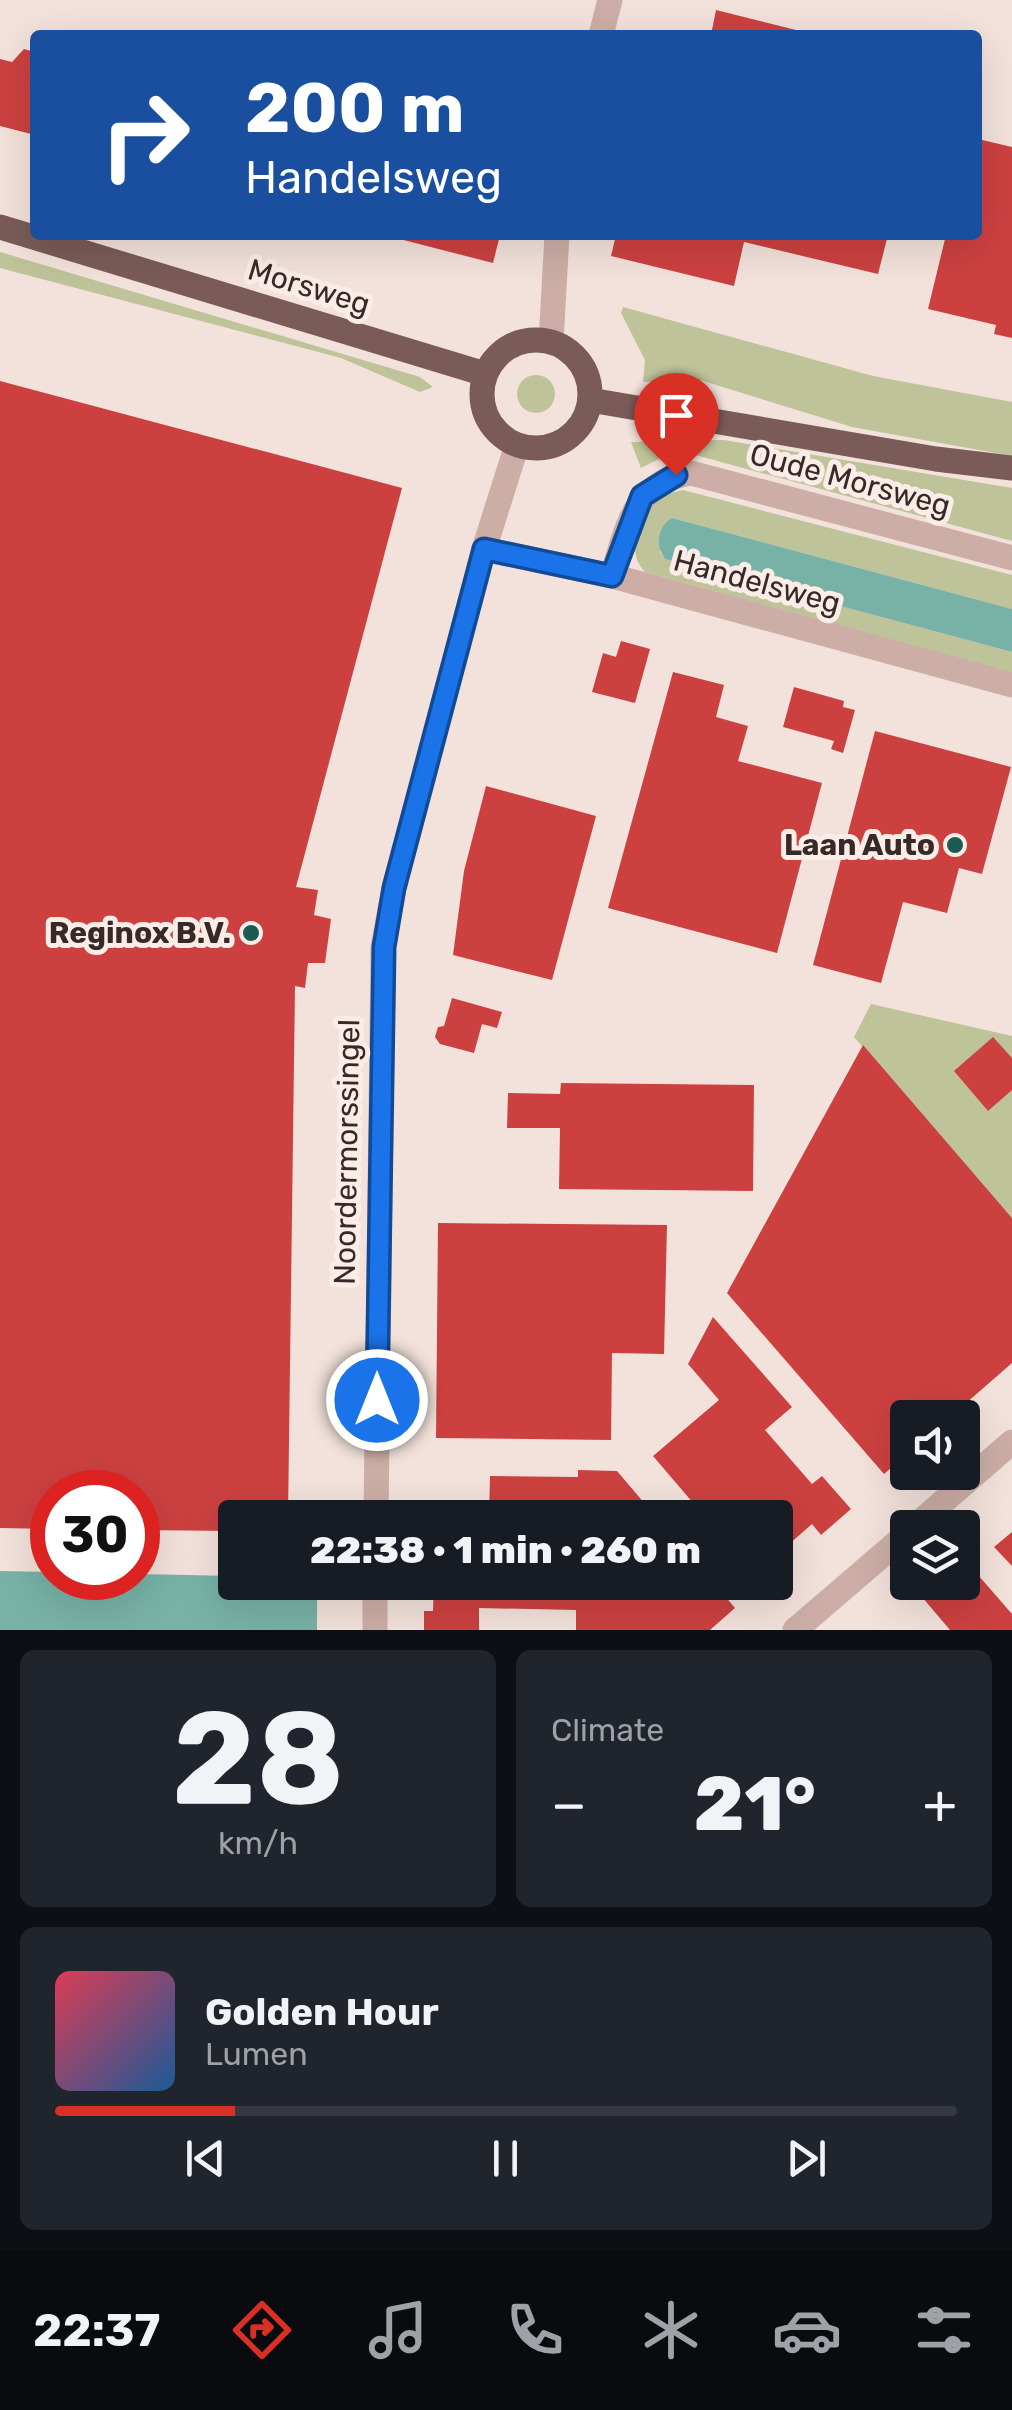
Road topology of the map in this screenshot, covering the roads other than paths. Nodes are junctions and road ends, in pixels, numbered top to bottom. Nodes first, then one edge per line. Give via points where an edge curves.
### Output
1 (610, 0) edge
2 (602, 30) edge
3 (0, 226) edge
4 (30, 235) edge
5 (46, 240) edge
6 (558, 240) edge
7 (552, 342) junction
8 (485, 374) junction
9 (590, 400) junction
10 (517, 445) junction
11 (1012, 468) edge
12 (484, 549) junction
13 (1012, 558) edge
14 (612, 576) junction
15 (1012, 685) edge
16 (1012, 1442) edge
17 (376, 1500) edge
18 (935, 1510) edge
19 (890, 1548) edge
20 (375, 1600) edge
21 (375, 1630) edge
22 (795, 1630) edge

1 - 2 street
3 - 4 main road, Morsweg
5 - 8 main road, Morsweg
6 - 7 street
7 - 8 main road via 512,345
7 - 9 main road via 585,370
8 - 10 main road via 486,417
9 - 10 main road via 580,426 558,444
9 - 11 main road
10 - 12 street, Noordermorssingel
12 - 14 street, Handelsweg
12 - 17 street, Noordermorssingel via 384,947
13 - 14 street, Oude Morsweg via 691,473 659,482 642,496
14 - 15 street, Handelsweg
16 - 18 street
19 - 22 street
20 - 21 street

